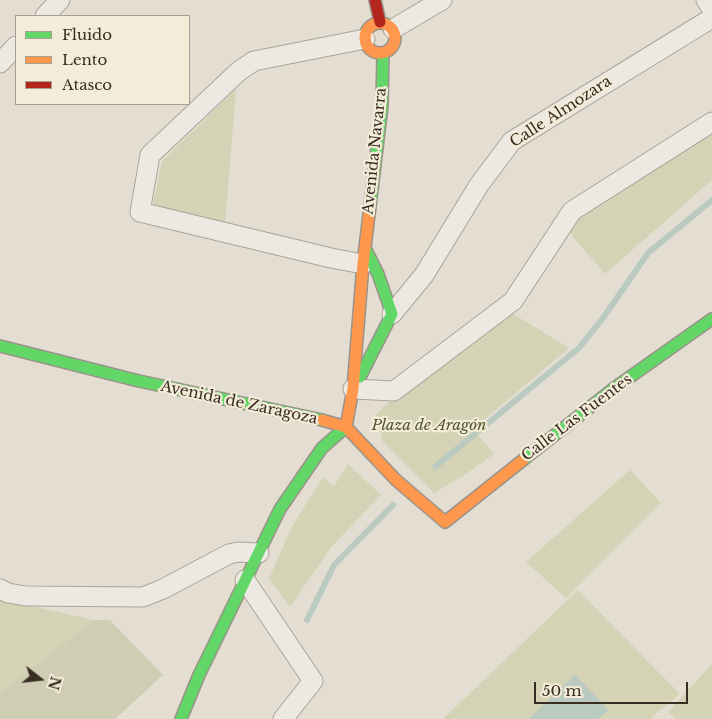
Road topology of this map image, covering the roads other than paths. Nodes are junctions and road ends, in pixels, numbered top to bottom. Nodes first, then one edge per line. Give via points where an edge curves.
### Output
1 (60, 0) edge
2 (375, 0) edge
3 (442, 0) edge
4 (706, 0) edge
5 (712, 9) edge
6 (46, 15) edge
7 (712, 18) edge
8 (387, 26) junction
9 (365, 39) junction
10 (15, 47) edge
11 (384, 53) junction
12 (0, 63) edge
13 (712, 122) edge
14 (365, 256) junction
15 (390, 319) junction
16 (712, 319) edge
17 (367, 322) junction
18 (0, 346) edge
19 (353, 389) junction
20 (346, 427) junction
21 (259, 553) junction
22 (245, 580) junction
23 (0, 589) edge
24 (180, 719) edge
25 (283, 719) edge

1 - 6 street
2 - 8 street, Avenida Navarra
3 - 8 street
4 - 5 street
7 - 15 street, Calle Almozara via 512,141 479,185 424,275
8 - 9 street via 371,26
8 - 11 street, Avenida Navarra via 396,38 392,48
9 - 11 street via 369,48
9 - 14 street via 254,61 239,71 150,155 140,212 331,258
10 - 12 street
11 - 14 street, Avenida Navarra via 382,106
13 - 19 street via 572,211 513,302 394,391
14 - 15 street via 380,280
14 - 17 street, Avenida Navarra
15 - 17 street
15 - 19 street, Avenida Navarra
16 - 20 street, Calle Las Fuentes via 613,390 445,522 396,480
17 - 19 street, Avenida Navarra
18 - 20 street, Avenida de Zaragoza
19 - 20 street, Avenida Navarra
20 - 21 street via 322,448 308,467 277,514
21 - 22 street
21 - 23 street via 229,554 143,597 26,596
22 - 24 street
22 - 25 street via 313,681

